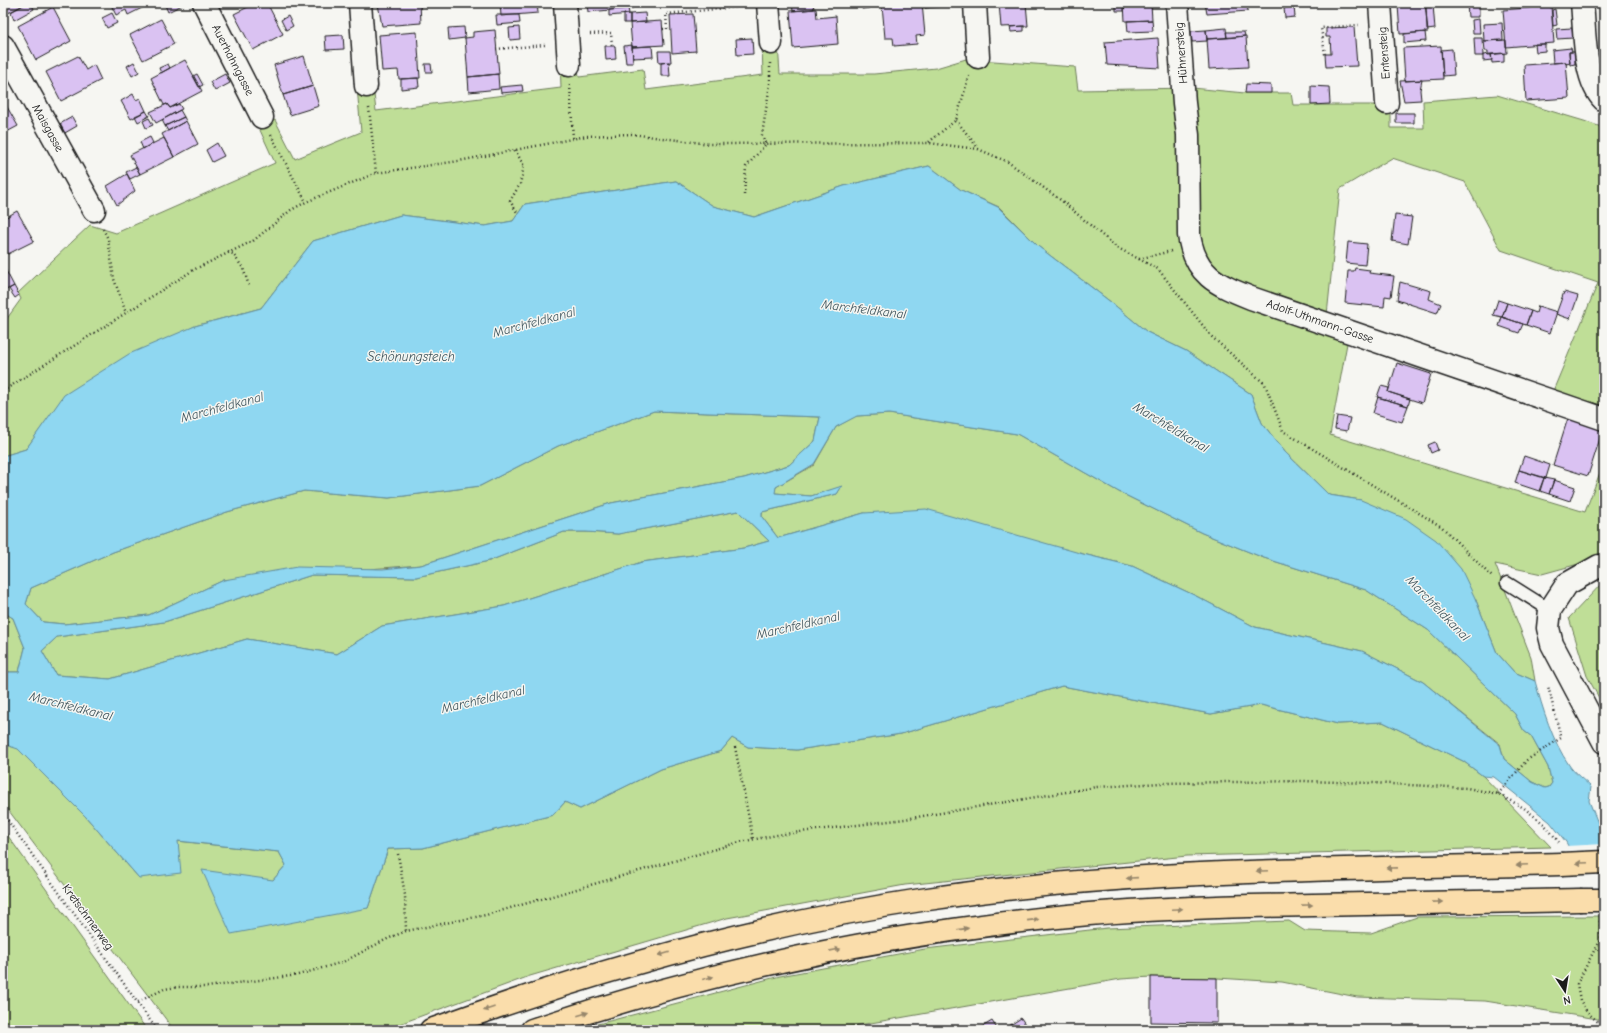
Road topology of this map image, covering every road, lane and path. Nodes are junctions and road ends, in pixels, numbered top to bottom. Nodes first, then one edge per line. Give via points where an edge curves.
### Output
1 (204, 3) edge
2 (360, 3) edge
3 (565, 3) edge
4 (975, 3) edge
5 (1177, 3) edge
6 (1582, 3) edge
7 (760, 4) edge
8 (1381, 13) edge
9 (663, 29) dead end
10 (567, 39) junction
11 (771, 43) joint
12 (3, 46) edge
13 (612, 46) dead end
14 (496, 49) dead end
15 (1325, 54) dead end
16 (978, 57) joint
17 (569, 65) joint
18 (366, 86) joint
19 (1604, 100) edge
20 (1184, 103) joint
21 (1387, 104) dead end
22 (262, 117) joint
23 (956, 120) junction
24 (573, 139) junction
25 (928, 143) junction
26 (766, 144) junction
27 (978, 149) junction
28 (515, 150) junction
29 (376, 173) junction
30 (744, 195) dead end
31 (306, 202) junction
32 (94, 210) joint
33 (518, 214) dead end
34 (1191, 250) junction
35 (228, 252) junction
36 (1138, 259) junction
37 (249, 286) dead end
38 (126, 313) junction
39 (3, 391) edge
40 (1604, 419) edge
41 (1604, 566) edge
42 (1502, 582) joint
43 (1550, 610) junction
44 (1557, 742) dead end
45 (1604, 742) edge
46 (735, 747) dead end
47 (3, 814) edge
48 (753, 839) junction
49 (398, 854) dead end
50 (1604, 862) edge
51 (1604, 900) edge
52 (406, 931) junction
53 (138, 1002) junction
54 (157, 1030) edge
55 (432, 1030) edge
56 (532, 1030) edge

1 - 22 street, Auerhahngasse
2 - 18 street
3 - 10 street
4 - 16 street
5 - 20 street, Hühnersteig
6 - 19 street via 1588,67 1594,84
7 - 9 path via 666,14 667,29
7 - 11 street
8 - 15 path via 1322,28
8 - 21 street, Entensteig
10 - 13 path via 612,32
10 - 14 path
10 - 17 street
11 - 26 path via 770,84 762,135
12 - 32 street, Maisgasse
16 - 23 path via 972,66
17 - 24 path
18 - 29 path
20 - 34 street, Adolf-Uthmann-Gasse via 1188,135
22 - 31 path
23 - 25 path
23 - 27 path
24 - 26 path via 631,134 710,144
24 - 28 path
25 - 26 path
25 - 27 path
26 - 30 path via 746,167
27 - 36 path via 1008,162 1116,246
28 - 29 path
28 - 33 path via 524,166 520,184 510,201
29 - 31 path
31 - 35 path via 291,210 253,241
32 - 38 path via 108,238 114,279
34 - 36 path via 1170,251
34 - 40 street, Adolf-Uthmann-Gasse via 1199,267 1215,281 1233,291
35 - 37 path via 233,254 243,268
35 - 38 path via 195,269
36 - 42 path via 1158,269 1212,337 1266,384 1284,431 1442,527
38 - 39 path
41 - 43 street via 1599,566 1567,584
42 - 43 lane
43 - 45 street via 1548,628 1552,644
44 - 48 path via 1527,760 1498,794 1460,788 1372,782 1162,783 1096,787 905,819
46 - 48 path
47 - 53 path, Kretschmerweg
48 - 52 path via 700,852 486,915
49 - 52 path via 405,896
50 -> 55 highway, bridge via 1202,873 1069,883 921,900 775,927 672,952 559,985
56 -> 51 highway, bridge via 640,996 754,967 880,942 995,924 1092,914 1250,906
52 - 53 path via 343,962 312,972 207,987 178,986
53 - 54 path, Kretschmerweg

